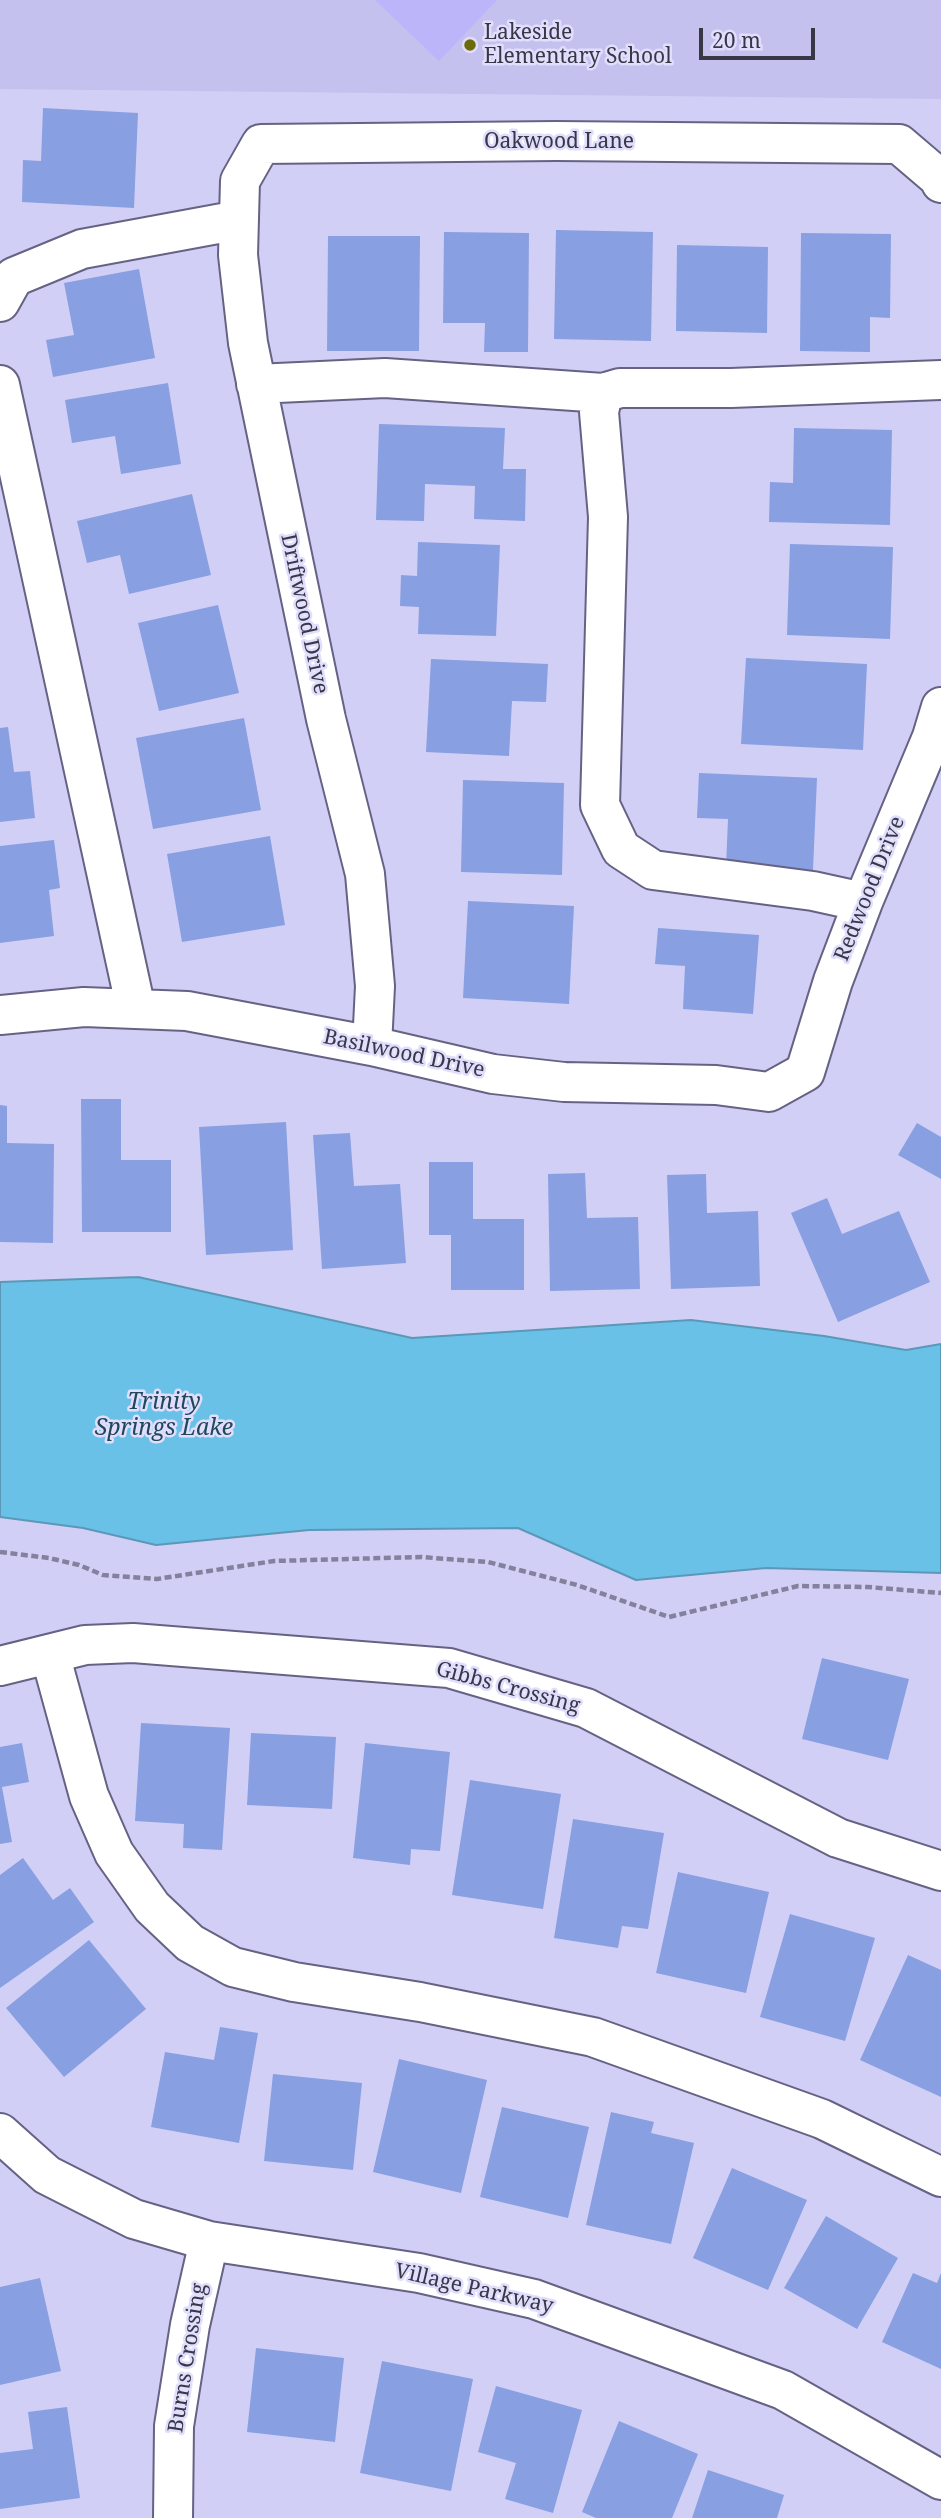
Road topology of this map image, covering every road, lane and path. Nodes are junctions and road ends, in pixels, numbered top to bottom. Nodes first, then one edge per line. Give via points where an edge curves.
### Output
1 (240, 181) joint
2 (941, 183) edge
3 (239, 220) junction
4 (0, 302) edge
5 (941, 380) edge
6 (256, 384) junction
7 (0, 385) edge
8 (603, 393) junction
9 (941, 707) edge
10 (863, 902) junction
11 (136, 1009) junction
12 (0, 1015) edge
13 (372, 1046) junction
14 (806, 1072) joint
15 (0, 1552) edge
16 (941, 1593) edge
17 (50, 1654) junction
18 (0, 1666) edge
19 (941, 1871) edge
20 (0, 2133) edge
21 (941, 2177) edge
22 (209, 2241) junction
23 (941, 2480) edge
24 (173, 2518) edge

1 - 2 street, Oakwood Lane via 261,144 556,141 899,144
1 - 3 street, Driftwood Drive
3 - 4 street via 82,249 13,277
3 - 6 street, Driftwood Drive via 238,255
5 - 8 street via 620,388
6 - 8 street via 385,378
6 - 13 street, Driftwood Drive via 326,719 365,874 374,986
7 - 11 street
8 - 10 street via 599,412 608,517 600,805 621,849 653,870
9 - 10 street, Redwood Drive
10 - 14 street, Redwood Drive
11 - 12 street, Basilwood Drive via 84,1007
11 - 13 street, Basilwood Drive via 187,1011
13 - 14 street, Basilwood Drive via 493,1074 564,1082 716,1085 769,1092
15 - 16 path via 49,1558 103,1576 157,1579 274,1561 421,1557 488,1562 576,1585 669,1617 798,1586
17 - 18 street, Gibbs Crossing
17 - 19 street, Gibbs Crossing via 133,1643 449,1668 586,1708 838,1838
17 - 21 street via 89,1796 114,1853 152,1907 190,1943 233,1967 294,1982 593,2037 822,2119
20 - 22 street, Village Parkway via 47,2175 134,2219
22 - 23 street, Village Parkway via 419,2273 534,2299 783,2390
22 - 24 street, Burns Crossing via 174,2426

